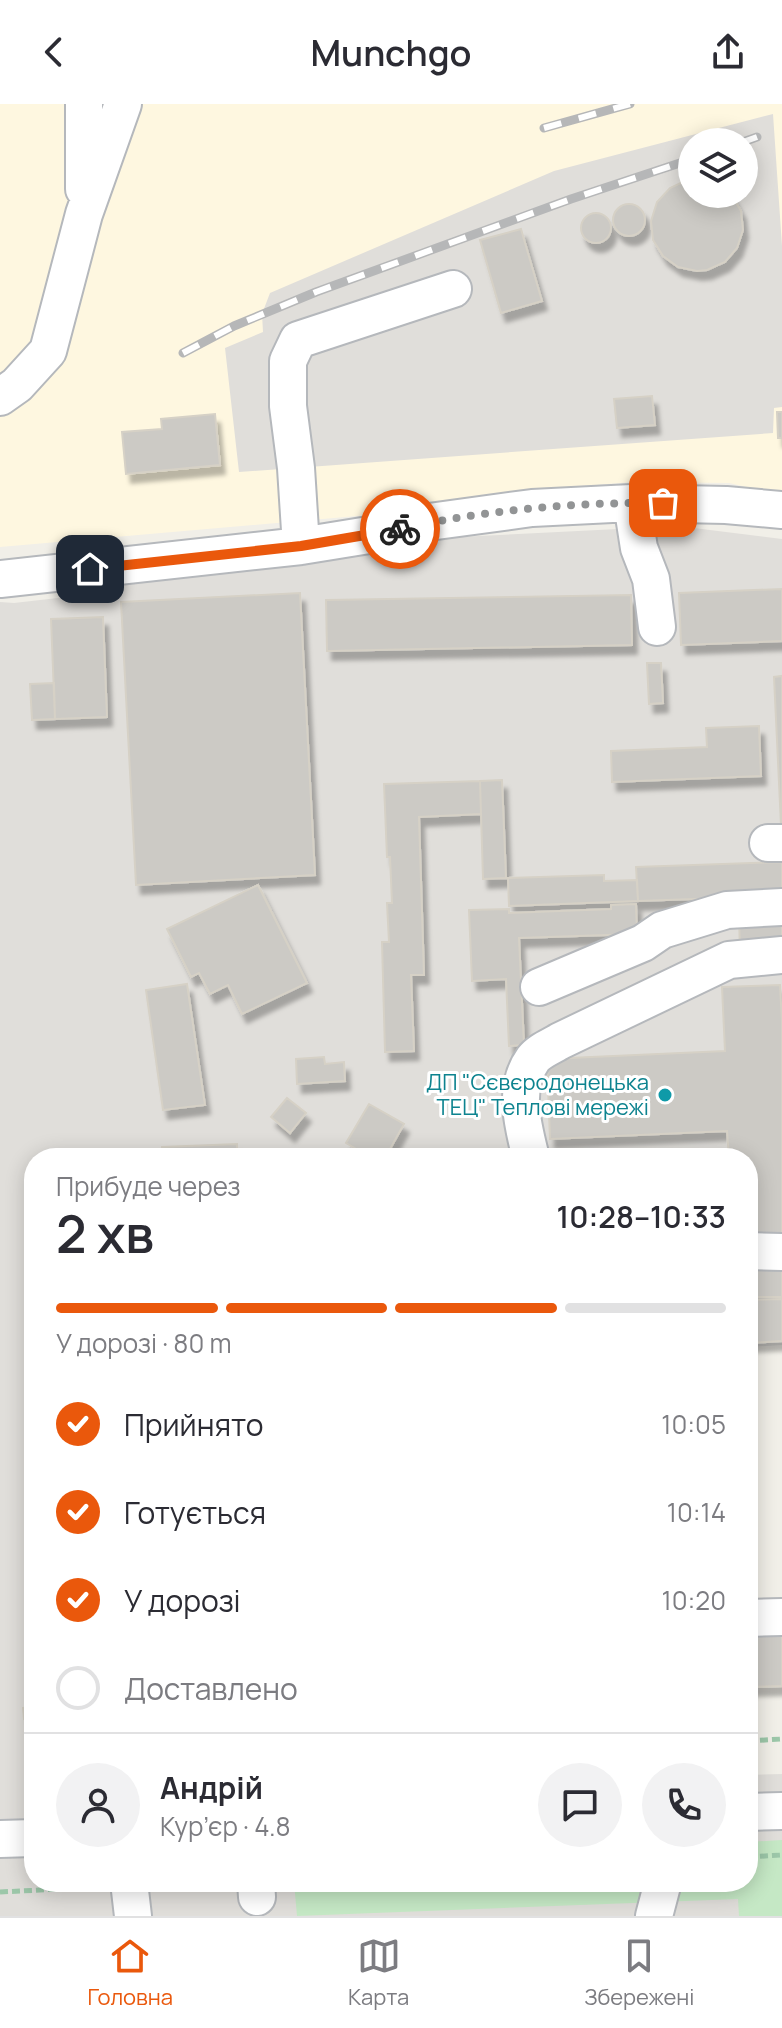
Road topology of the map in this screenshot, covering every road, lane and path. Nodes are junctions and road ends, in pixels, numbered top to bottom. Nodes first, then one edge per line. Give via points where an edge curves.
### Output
1 (84, 104) edge
2 (123, 104) edge
3 (84, 214) junction
4 (453, 289) dead end
5 (0, 397) edge
6 (632, 503) junction
7 (782, 510) edge
8 (301, 546) junction
9 (0, 579) edge
10 (657, 627) dead end
11 (782, 907) edge
12 (782, 955) edge
13 (539, 987) dead end
14 (528, 1148) edge
15 (758, 1251) edge
16 (782, 1252) edge
17 (782, 1617) edge
18 (758, 1618) edge
19 (782, 1739) edge
20 (758, 1740) edge
21 (782, 1811) edge
22 (758, 1812) edge
23 (24, 1838) edge
24 (0, 1839) edge
25 (782, 1855) edge
26 (758, 1856) edge
27 (24, 1890) edge
28 (0, 1892) edge
29 (122, 1892) edge
30 (660, 1892) edge
31 (133, 1916) edge
32 (654, 1916) edge

1 - 3 street
2 - 3 street
3 - 5 street via 48,351
4 - 8 street via 298,340 288,361 288,406
6 - 7 street
6 - 8 street via 532,508
6 - 10 street
8 - 9 street
11 - 13 street via 727,910 662,930
12 - 14 street via 729,960 534,1057 520,1086
15 - 16 street
17 - 18 street
19 - 20 path
21 - 22 street
23 - 24 street
25 - 26 path
27 - 28 path
29 - 31 street
30 - 32 street

